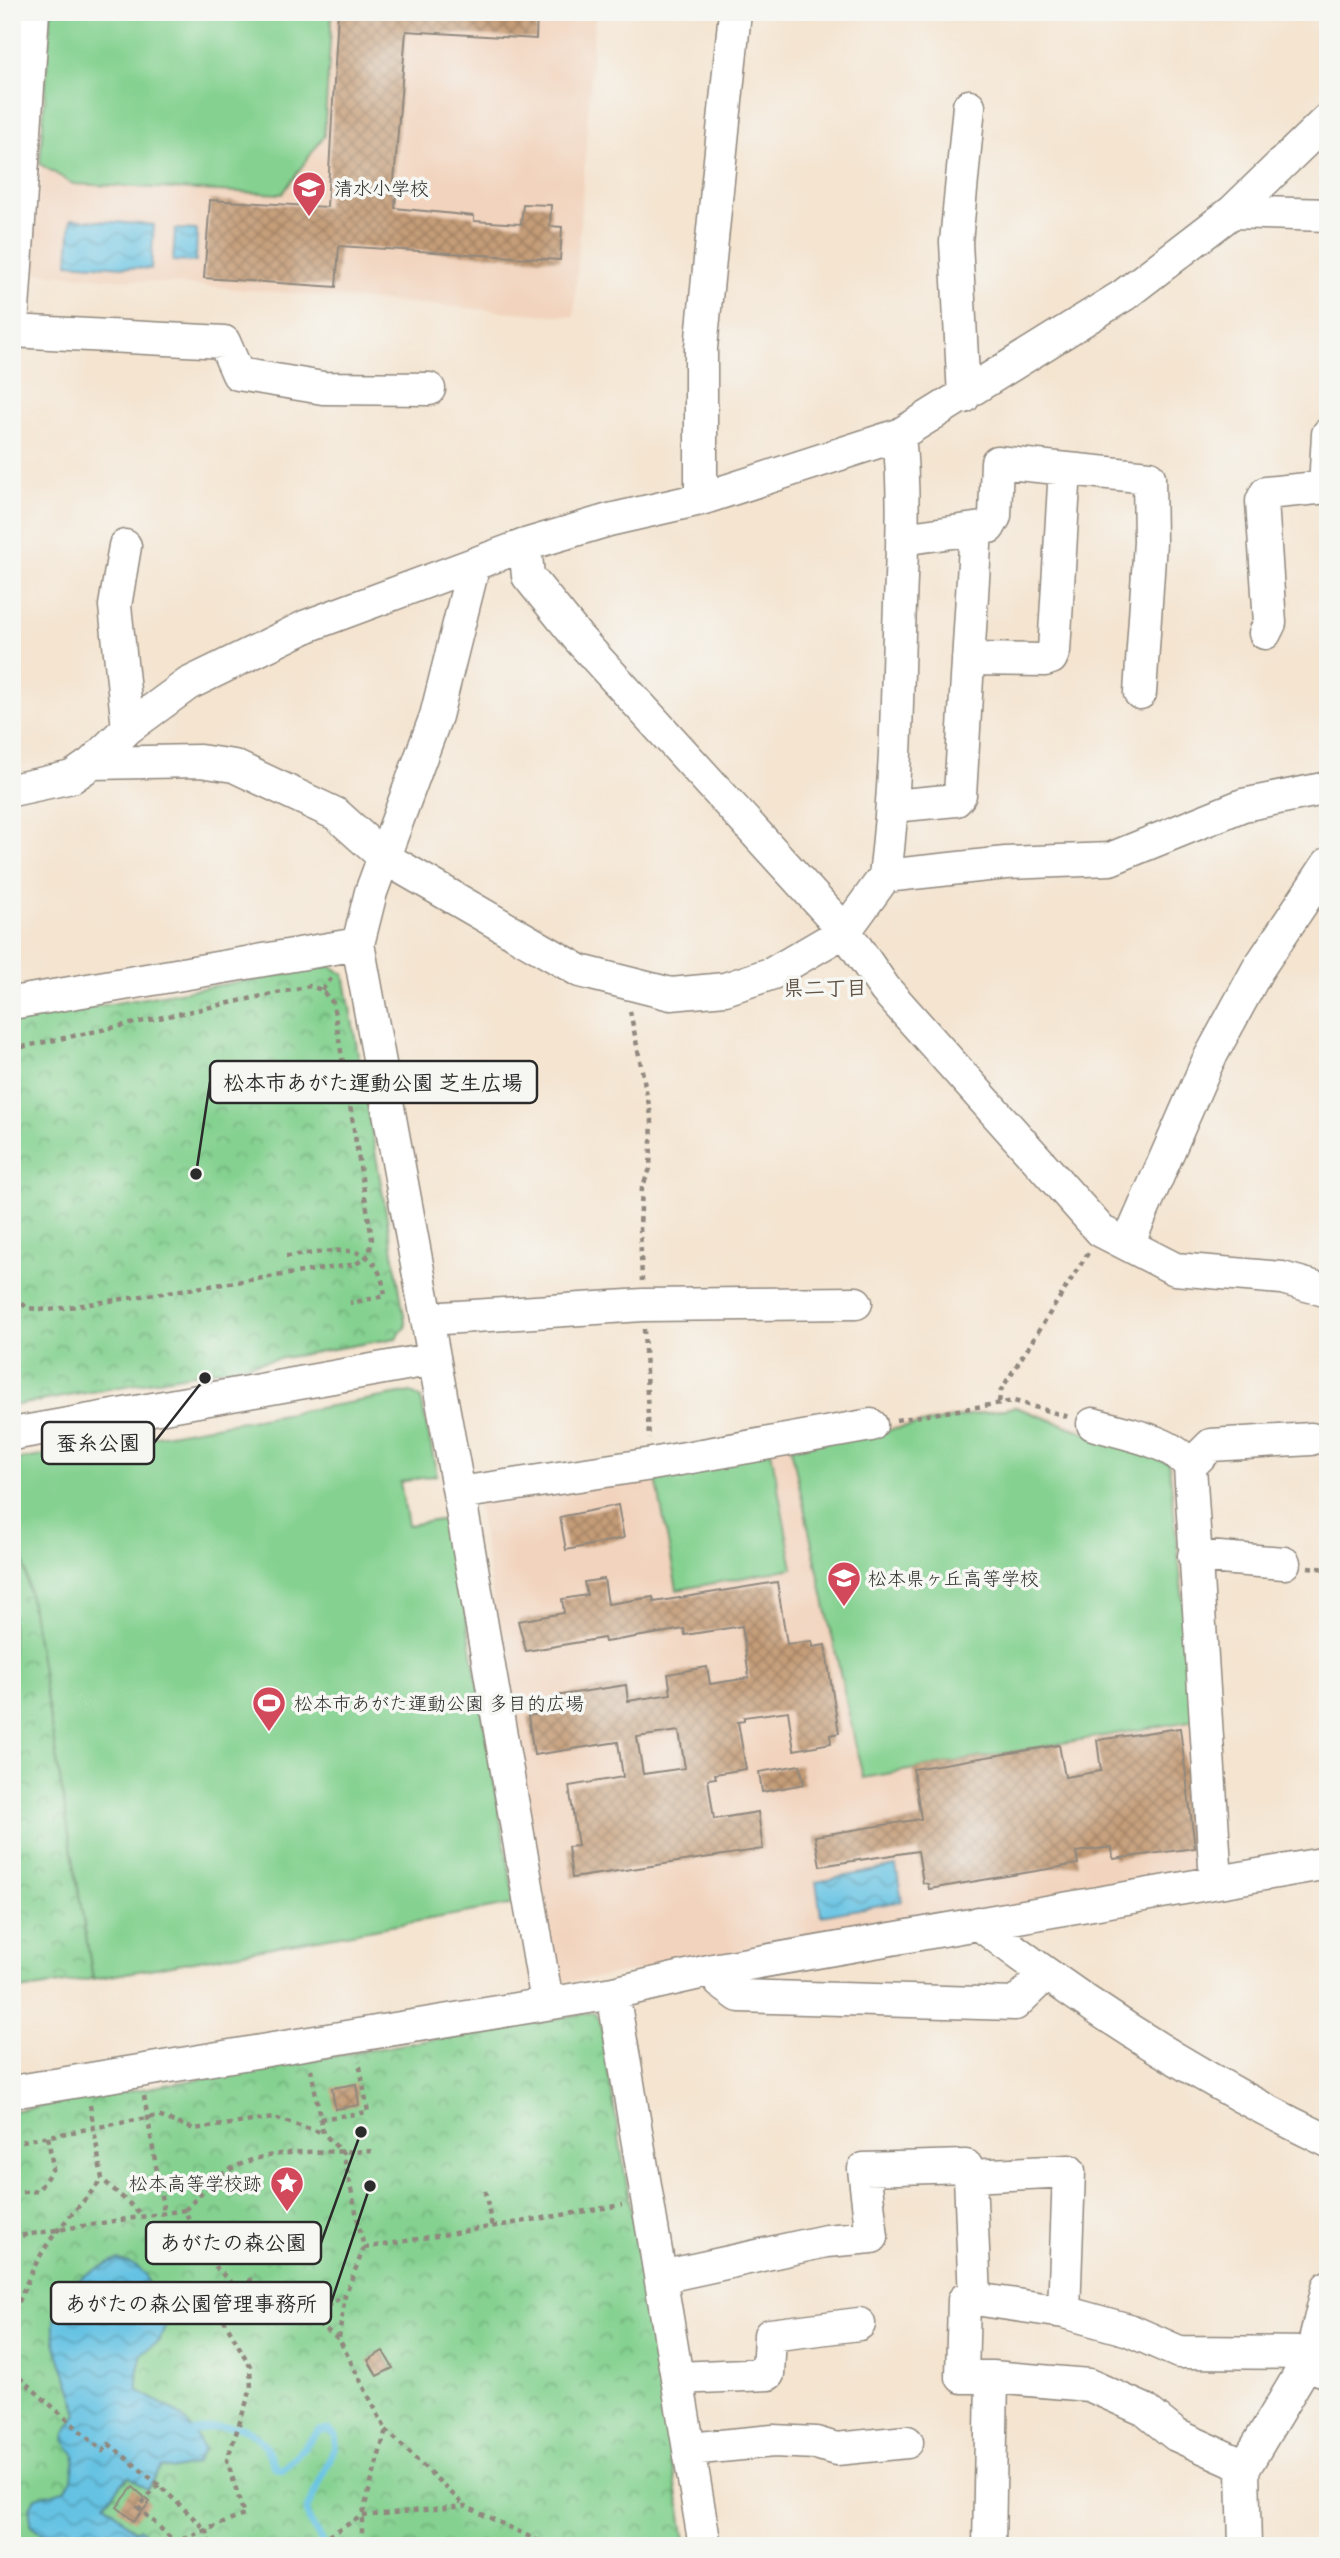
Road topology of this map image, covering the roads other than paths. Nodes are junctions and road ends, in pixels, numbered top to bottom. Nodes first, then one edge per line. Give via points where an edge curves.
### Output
1 (33, 12) edge
2 (735, 12) edge
3 (969, 106) dead end
4 (1328, 119) edge
5 (1232, 212) junction
6 (1328, 215) edge
7 (16, 242) edge
8 (12, 325) edge
9 (12, 331) edge
10 (429, 389) dead end
11 (964, 397) junction
12 (899, 435) junction
13 (1328, 435) edge
14 (1065, 469) junction
15 (1326, 487) edge
16 (701, 499) junction
17 (976, 529) junction
18 (902, 539) junction
19 (525, 545) junction
20 (125, 546) dead end
21 (474, 564) junction
22 (1265, 633) dead end
23 (968, 659) junction
24 (1140, 693) dead end
25 (128, 728) junction
26 (92, 763) junction
27 (1328, 788) edge
28 (12, 790) edge
29 (893, 806) junction
30 (385, 858) junction
31 (1328, 864) edge
32 (885, 876) junction
33 (845, 931) junction
34 (358, 944) junction
35 (12, 1003) edge
36 (1115, 1238) junction
37 (1328, 1291) edge
38 (856, 1303) dead end
39 (428, 1319) junction
40 (434, 1359) junction
41 (1093, 1424) road end
42 (871, 1425) road end
43 (12, 1434) edge
44 (1311, 1439) dead end
45 (1190, 1466) junction
46 (459, 1493) junction
47 (1194, 1556) junction
48 (1284, 1563) dead end
49 (1328, 1863) edge
50 (1216, 1882) junction
51 (978, 1923) junction
52 (713, 1970) junction
53 (1045, 1975) junction
54 (613, 1993) junction
55 (547, 2003) junction
56 (12, 2092) edge
57 (1328, 2141) edge
58 (970, 2176) junction
59 (661, 2277) junction
60 (1328, 2287) edge
61 (975, 2299) junction
62 (1064, 2312) junction
63 (859, 2324) dead end
64 (1315, 2363) edge
65 (992, 2376) junction
66 (678, 2378) junction
67 (907, 2442) dead end
68 (689, 2449) junction
69 (1245, 2466) junction
70 (705, 2546) edge
71 (989, 2546) edge
72 (1245, 2546) edge

1 - 7 street
2 - 16 street via 701,348
3 - 11 street via 956,242
4 - 5 street
5 - 6 street
5 - 11 street via 1124,295
7 - 8 street
9 - 10 street via 224,342 237,374 323,388
11 - 12 street
12 - 16 street
12 - 18 street via 904,480
13 - 15 street
14 - 17 street via 997,462 995,516 989,527
14 - 23 street via 1051,658
14 - 24 street via 1149,477 1150,542
15 - 22 street via 1266,493 1262,501 1270,623
16 - 19 street
17 - 18 street
17 - 23 street
18 - 29 street
19 - 21 street
19 - 33 street via 528,576 579,639
20 - 25 street via 115,606
21 - 25 street via 307,626 188,684
21 - 30 street via 436,716
23 - 29 street via 960,795 956,800
25 - 26 street
26 - 28 street via 72,777
26 - 30 street via 200,761 234,766 336,814
27 - 32 street via 1243,805 1110,859 1006,863
29 - 32 street
30 - 33 street via 580,971 671,994 725,989 773,973
30 - 34 street
31 - 36 street via 1258,969
32 - 33 street
33 - 36 street via 885,989
34 - 35 street
34 - 39 street
36 - 37 street via 1175,1269 1282,1278
38 - 39 street via 643,1305
39 - 40 street
40 - 43 street
40 - 46 street
41 - 45 street via 1164,1447 1183,1456
42 - 46 street
44 - 45 street via 1211,1445
45 - 47 street
46 - 55 street
47 - 48 street
47 - 50 street
49 - 50 street
50 - 51 street
51 - 52 street
51 - 53 street
52 - 53 street via 720,1982 739,1996 1015,2004
52 - 54 street
53 - 57 street via 1243,2101
54 - 55 street
54 - 59 street
55 - 56 street
58 - 59 street via 966,2166 864,2169 872,2237 826,2241
58 - 61 street
58 - 62 street via 1069,2171
59 - 66 street
60 - 64 street
61 - 62 street
61 - 65 street via 964,2300 962,2377
62 - 64 street via 1129,2330 1179,2353
63 - 66 street via 770,2335 768,2374
64 - 69 street
65 - 69 street via 1089,2385 1144,2410 1176,2435
65 - 71 street
66 - 68 street
67 - 68 street via 836,2449 773,2441
68 - 70 street
69 - 72 street

